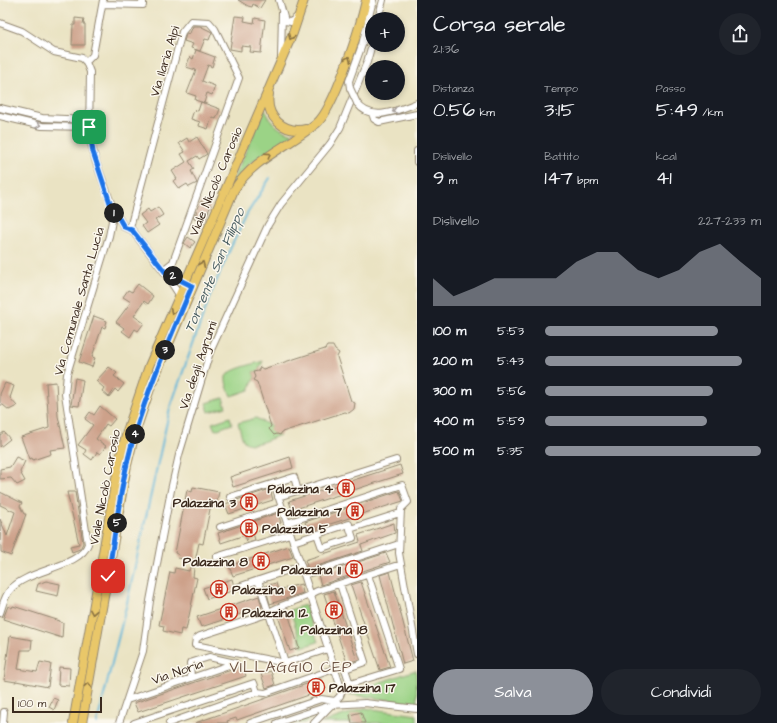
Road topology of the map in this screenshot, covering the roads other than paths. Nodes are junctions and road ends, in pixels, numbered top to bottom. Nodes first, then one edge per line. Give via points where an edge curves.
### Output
1 (143, 0) edge
2 (279, 0) edge
3 (304, 0) edge
4 (366, 0) edge
5 (373, 0) edge
6 (383, 0) edge
7 (103, 2) edge
8 (282, 12) junction
9 (380, 12) edge
10 (300, 15) junction
11 (0, 22) edge
12 (369, 52) edge
13 (281, 60) junction
14 (86, 62) junction
15 (271, 83) junction
16 (417, 103) edge
17 (0, 108) edge
18 (372, 113) junction
19 (417, 114) edge
20 (0, 116) edge
21 (89, 120) junction
22 (89, 127) junction
23 (312, 127) junction
24 (417, 151) edge
25 (417, 162) edge
26 (113, 212) junction
27 (130, 228) junction
28 (164, 271) junction
29 (189, 284) junction
30 (180, 296) junction
31 (396, 460) dead end
32 (274, 483) junction
33 (298, 491) junction
34 (230, 497) dead end
35 (278, 497) junction
36 (282, 507) junction
37 (400, 511) junction
38 (287, 523) junction
39 (220, 527) dead end
40 (350, 529) junction
41 (290, 534) junction
42 (317, 534) junction
43 (293, 542) junction
44 (399, 544) junction
45 (216, 557) dead end
46 (401, 564) junction
47 (301, 566) junction
48 (304, 575) junction
49 (368, 575) junction
50 (258, 580) junction
51 (340, 584) junction
52 (238, 586) dead end
53 (310, 595) junction
54 (268, 612) junction
55 (0, 613) edge
56 (328, 649) junction
57 (417, 654) edge
58 (285, 663) junction
59 (334, 669) junction
60 (191, 678) junction
61 (350, 684) junction
62 (340, 687) junction
63 (258, 692) junction
64 (127, 700) junction
65 (333, 703) junction
66 (417, 709) edge
67 (4, 712) dead end
68 (282, 712) junction
69 (285, 720) junction
70 (3, 723) edge
71 (73, 723) edge
72 (82, 723) edge
73 (119, 723) edge
74 (134, 723) edge
75 (168, 723) edge
76 (250, 723) edge
77 (278, 723) edge
78 (314, 723) edge

1 - 7 street via 143,5
2 - 8 street
3 - 10 main road, Viale Nicolò Carosio
23 -> 4 main road, Viale Nicolò Carosio via 322,119 328,108 356,40
5 - 18 street, bridge via 362,45 350,77 350,88 357,103 362,109
6 - 9 street
7 - 14 street via 93,55
8 - 10 street via 288,22
8 - 13 street
10 -> 13 main road, Viale Nicolò Carosio
11 - 14 street via 54,52 82,58
12 - 64 street, Via degli Agrumi via 340,128 268,225 210,352 179,456 155,568 143,651
13 - 15 main road, Viale Nicolò Carosio
14 - 21 street, Via Comunale Santa Lucia via 90,72
15 - 23 main road via 269,109 279,124 295,130
15 - 29 main road, Viale Nicolò Carosio
16 -> 18 street via 390,112
17 - 21 street via 42,118
18 - 19 street via 374,119 379,122
20 -> 22 street via 42,126
21 - 22 street, Via Comunale Santa Lucia
22 - 26 street, Via Comunale Santa Lucia via 93,152
29 -> 23 main road, Viale Nicolò Carosio via 239,182 261,160
24 - 25 street
26 - 27 street via 124,227
26 - 55 street, Via Comunale Santa Lucia via 109,236 69,368 64,394 87,548 79,556 18,583 8,593
27 - 28 street
27 - 28 street, Via Ilaria Alpi via 182,32 191,21 209,22 239,78 172,262
28 - 29 street
28 - 30 street
29 - 30 main road, Viale Nicolò Carosio
72 -> 29 main road, Viale Nicolò Carosio via 133,439
30 -> 71 main road, Viale Nicolò Carosio via 143,383 123,447
31 - 33 street
32 - 33 street via 294,477
32 - 34 street
32 - 35 street
33 - 35 street
35 - 36 street
36 - 38 street
36 - 39 street
37 - 38 street via 408,502 402,485
37 - 40 street
37 - 44 street
38 - 41 street
40 - 42 street via 349,524
40 - 42 street via 353,538 322,548
41 - 43 street
41 - 45 street
42 - 43 street
43 - 47 street
44 - 46 street
44 - 48 street
46 - 49 street
46 - 57 street
47 - 48 street
47 - 50 street
48 - 53 street
49 - 51 street
49 - 61 street via 399,669
50 - 52 street
50 - 54 street
51 - 53 street
51 - 61 street via 365,662 345,669
53 - 54 street
53 - 56 street
54 - 58 street
54 - 58 street via 200,636 196,639 195,645
56 - 58 street
56 - 59 street
59 - 62 street
59 - 63 street via 265,693
60 - 60 street, Via Noria via 235,663 209,657 190,663
60 - 64 street, Via Noria
61 - 62 street
62 - 65 street via 341,693
63 - 74 street via 254,683
63 - 75 street
64 - 73 street, Via degli Agrumi
65 - 66 street via 365,703
65 - 68 street via 321,699
65 - 69 street
65 - 78 street
67 - 70 street
68 - 69 street
68 - 76 street
69 - 77 street

